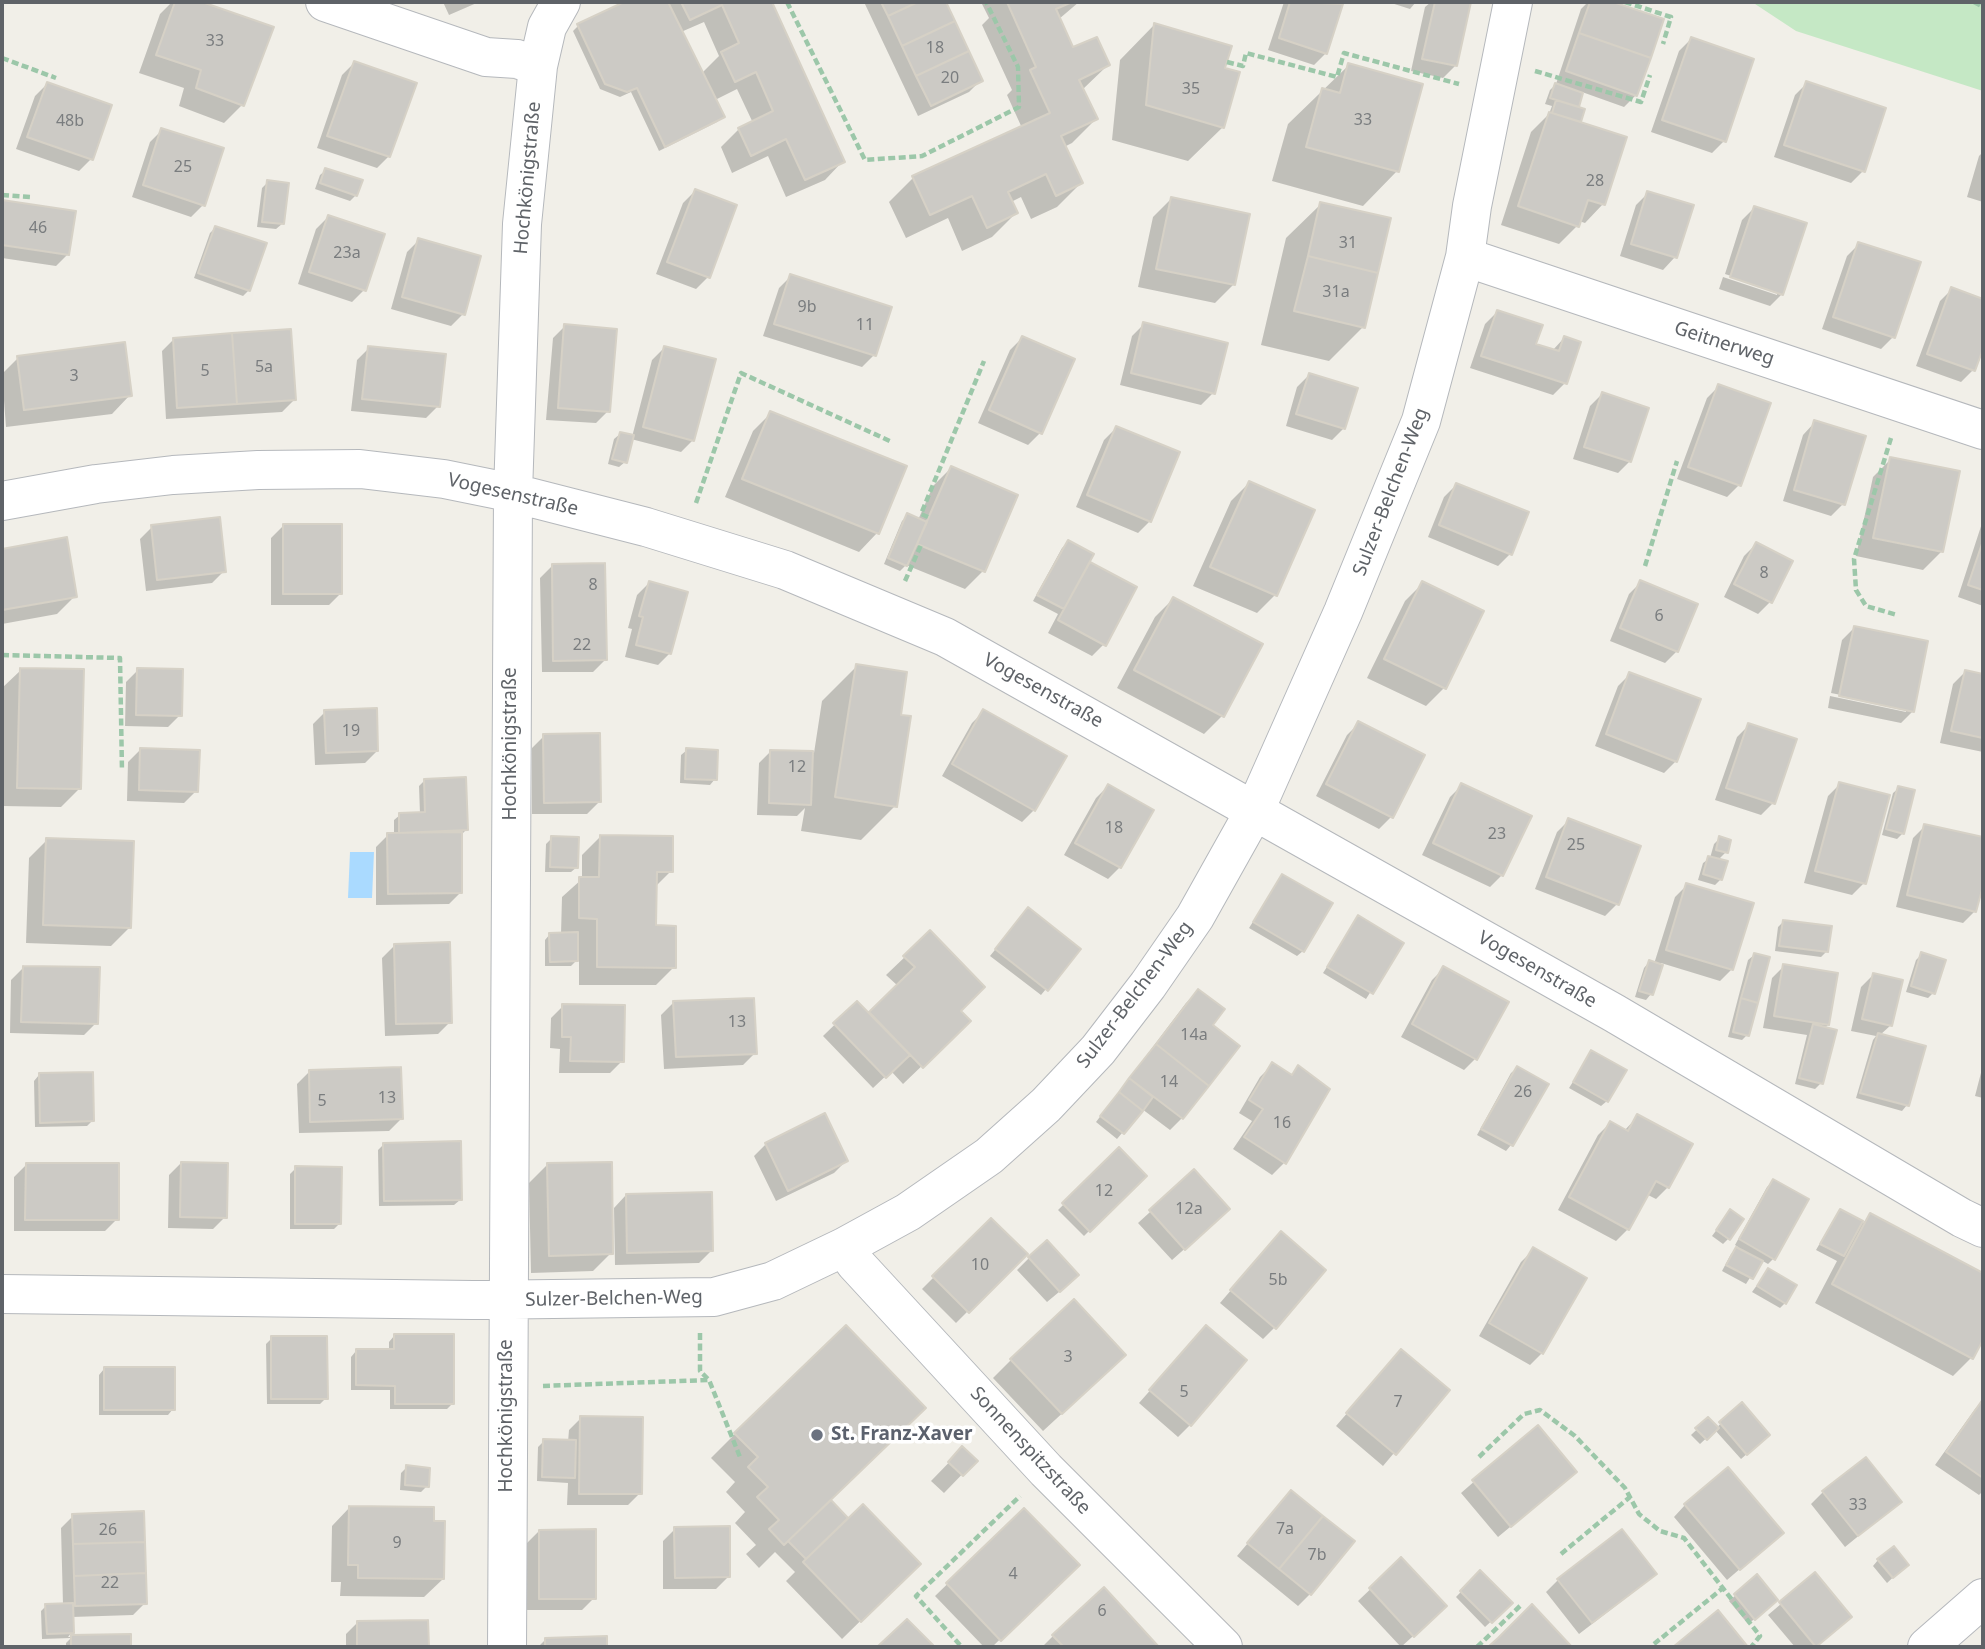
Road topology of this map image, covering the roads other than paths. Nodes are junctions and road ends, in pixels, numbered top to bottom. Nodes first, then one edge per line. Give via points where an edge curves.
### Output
1 (325, 2) edge
2 (561, 2) edge
3 (1513, 2) edge
4 (538, 66) junction
5 (1465, 257) junction
6 (1983, 430) edge
7 (513, 493) junction
8 (2, 501) edge
9 (1255, 810) junction
10 (1983, 1228) edge
11 (844, 1247) junction
12 (2, 1294) edge
13 (507, 1300) junction
14 (1983, 1598) edge
15 (507, 1647) edge
16 (1223, 1647) edge
17 (1927, 1647) edge

1 - 4 street via 486,57
2 - 4 street, Hochkönigstraße via 547,27
3 - 5 street, Sulzer-Belchen-Weg
4 - 7 street, Hochkönigstraße via 522,224
5 - 6 street, Geitnerweg
5 - 9 street, Sulzer-Belchen-Weg via 1422,421
7 - 8 street, Vogesenstraße via 360,469 258,470 173,475
7 - 9 street, Vogesenstraße via 785,570 945,636
7 - 13 street, Hochkönigstraße
9 - 10 street, Vogesenstraße
9 - 11 street, Sulzer-Belchen-Weg via 1195,916 1098,1050 989,1156 908,1212
11 - 13 street, Sulzer-Belchen-Weg via 773,1281 714,1297
11 - 16 street, Sonnenspitzstraße via 1046,1470
12 - 13 street, Sulzer-Belchen-Weg
13 - 15 street, Hochkönigstraße
14 - 17 street

